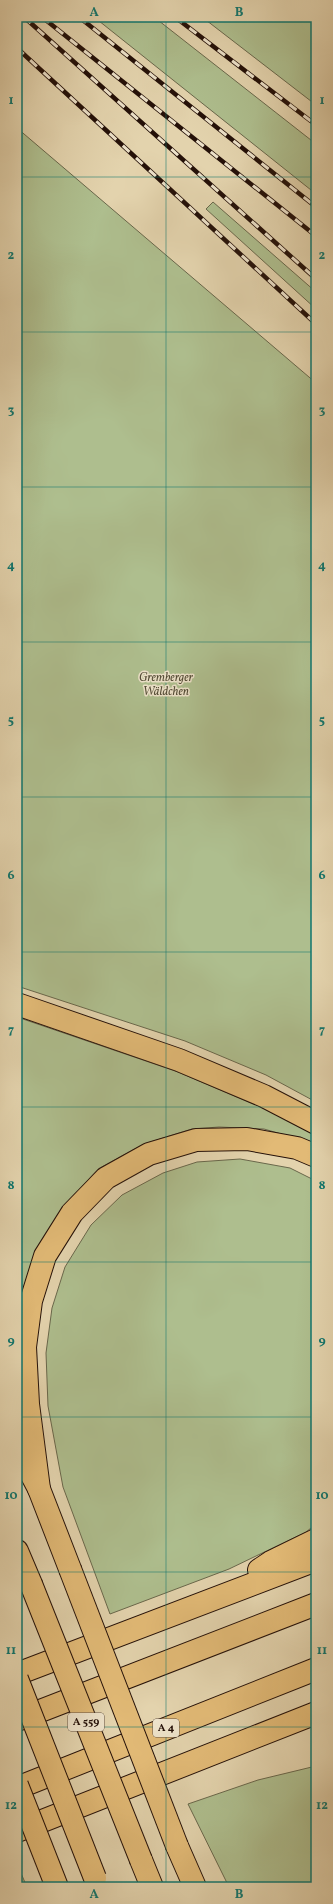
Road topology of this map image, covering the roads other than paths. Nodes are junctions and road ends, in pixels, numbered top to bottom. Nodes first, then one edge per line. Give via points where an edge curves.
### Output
1 (17, 1004) edge
2 (316, 1123) edge
3 (316, 1156) edge
4 (17, 1447) edge
5 (39, 1489) junction
6 (316, 1540) edge
7 (17, 1551) edge
8 (316, 1560) edge
9 (220, 1598) junction
10 (316, 1604) edge
11 (316, 1669) edge
12 (17, 1674) edge
13 (17, 1679) edge
14 (316, 1713) edge
15 (17, 1720) edge
16 (316, 1725) edge
17 (275, 1730) junction
18 (17, 1786) edge
19 (17, 1831) edge
20 (97, 1882) edge
21 (58, 1887) edge
22 (152, 1887) edge
23 (195, 1887) edge

1 - 2 highway via 179,1060 264,1096
3 - 5 highway via 297,1148 247,1138 196,1140 149,1154 106,1178 72,1213 45,1256 31,1301 25,1347 28,1404
4 - 5 highway
5 - 23 highway, bridge
6 - 9 highway via 270,1562
7 - 22 highway, A 559, bridge
8 - 9 highway
9 - 12 highway
10 - 15 highway
11 - 18 highway, A 4
13 - 20 highway, bridge
14 - 17 highway
16 - 17 highway
17 - 19 highway
18 - 21 highway, bridge

